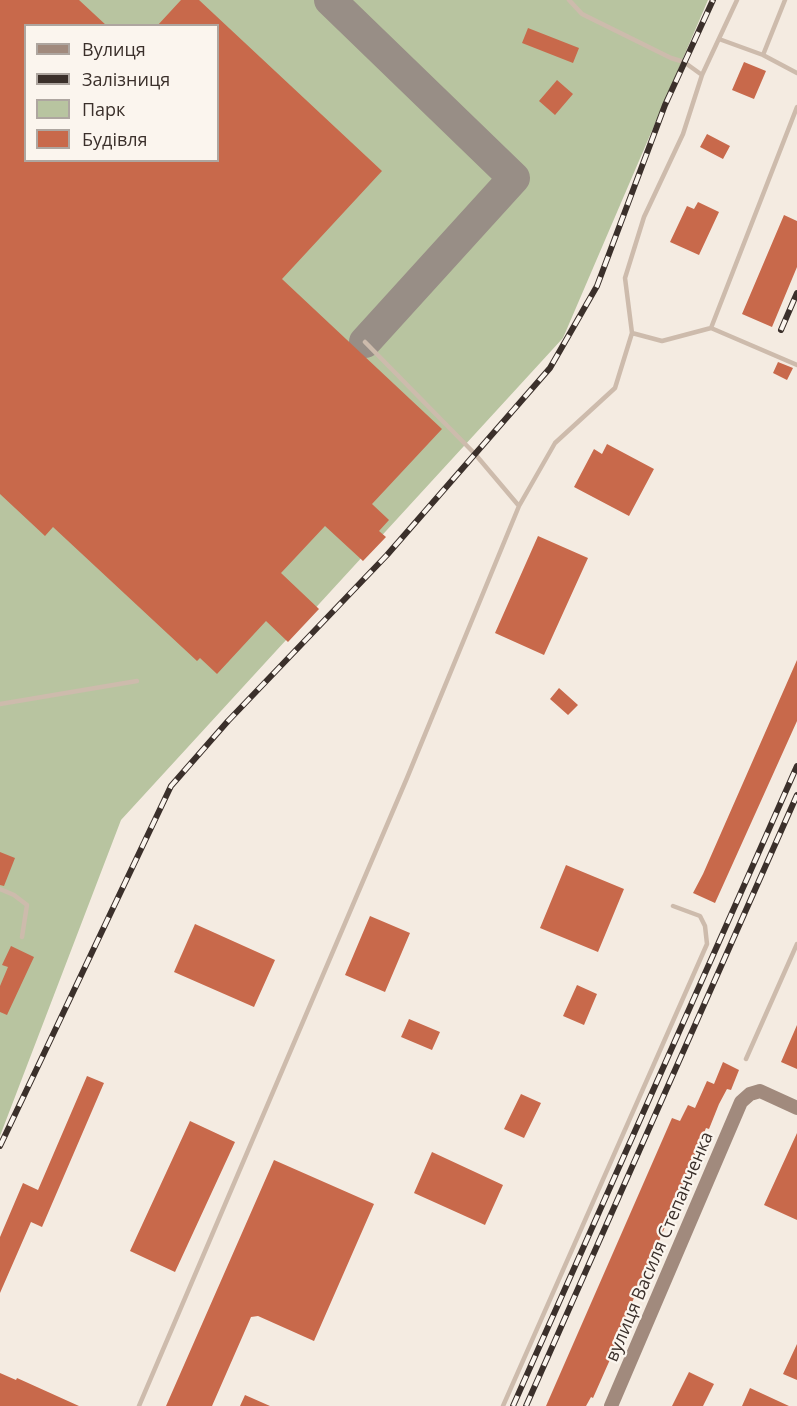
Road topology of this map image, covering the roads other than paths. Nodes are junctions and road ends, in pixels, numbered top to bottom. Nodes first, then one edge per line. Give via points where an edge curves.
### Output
1 (568, 0) edge
2 (737, 0) edge
3 (785, 0) edge
4 (719, 39) junction
5 (762, 55) junction
6 (797, 73) edge
7 (702, 75) junction
8 (797, 107) edge
9 (711, 328) junction
10 (632, 333) junction
11 (365, 342) dead end
12 (797, 365) edge
13 (519, 506) junction
14 (137, 681) dead end
15 (0, 704) edge
16 (0, 889) edge
17 (673, 906) dead end
18 (22, 937) dead end
19 (797, 944) edge
20 (746, 1059) dead end
21 (797, 1108) edge
22 (139, 1406) edge
23 (503, 1406) edge
24 (611, 1406) edge

1 - 7 lane via 582,14 684,62
2 - 4 lane
3 - 5 lane
4 - 5 lane
4 - 7 lane
5 - 6 lane
7 - 10 lane via 683,134 644,217 625,278
8 - 9 lane
9 - 10 lane via 662,341
9 - 12 lane
10 - 13 lane via 615,388 555,443
11 - 13 lane via 475,454
13 - 22 lane via 408,778
14 - 15 lane
16 - 18 lane via 27,905
17 - 23 lane via 700,916 707,944
19 - 20 lane
21 - 24 street, вулиця Василя Степанченка via 760,1091 741,1102

